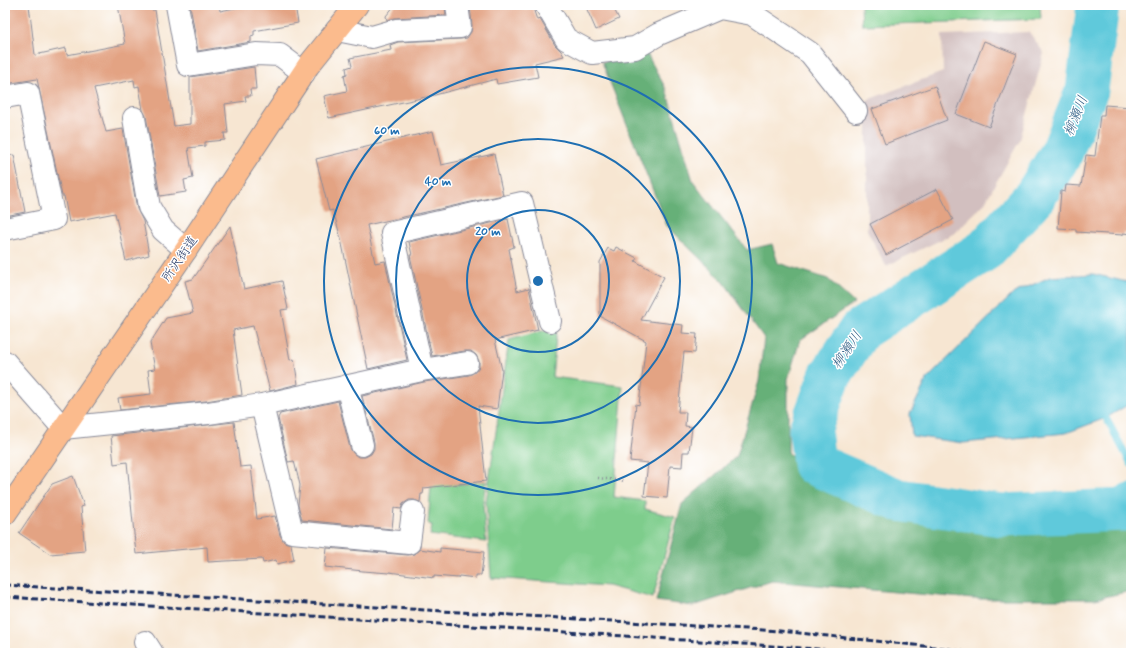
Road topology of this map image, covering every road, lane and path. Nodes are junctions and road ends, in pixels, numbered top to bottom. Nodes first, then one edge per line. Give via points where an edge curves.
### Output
1 (177, 5) edge
2 (357, 5) edge
3 (457, 5) edge
4 (546, 5) edge
5 (337, 30) junction
6 (304, 73) junction
7 (5, 97) edge
8 (856, 111) dead end
9 (134, 118) dead end
10 (5, 229) edge
11 (186, 250) junction
12 (550, 321) dead end
13 (467, 363) dead end
14 (7, 368) edge
15 (422, 370) junction
16 (347, 386) junction
17 (262, 405) junction
18 (63, 428) junction
19 (362, 445) dead end
20 (598, 478) dead end
21 (625, 481) dead end
22 (413, 512) dead end
23 (5, 514) edge

1 - 6 street via 188,66 256,54 280,55
2 - 5 main road, 所沢街道
3 - 5 street via 460,27 396,30 372,37
4 - 8 street via 566,39 592,53 635,48 660,34 720,8 752,14 810,53
5 - 6 main road, 所沢街道
6 - 11 main road, 所沢街道
7 - 10 street via 28,93 54,219
9 - 11 street via 149,207 163,230
11 - 18 main road, 所沢街道
12 - 15 street via 522,202 392,233
13 - 15 street
14 - 18 street
15 - 16 street
16 - 17 street
16 - 19 street
17 - 18 street
17 - 22 street via 292,532 409,543
18 - 23 main road, 所沢街道
20 - 21 path

